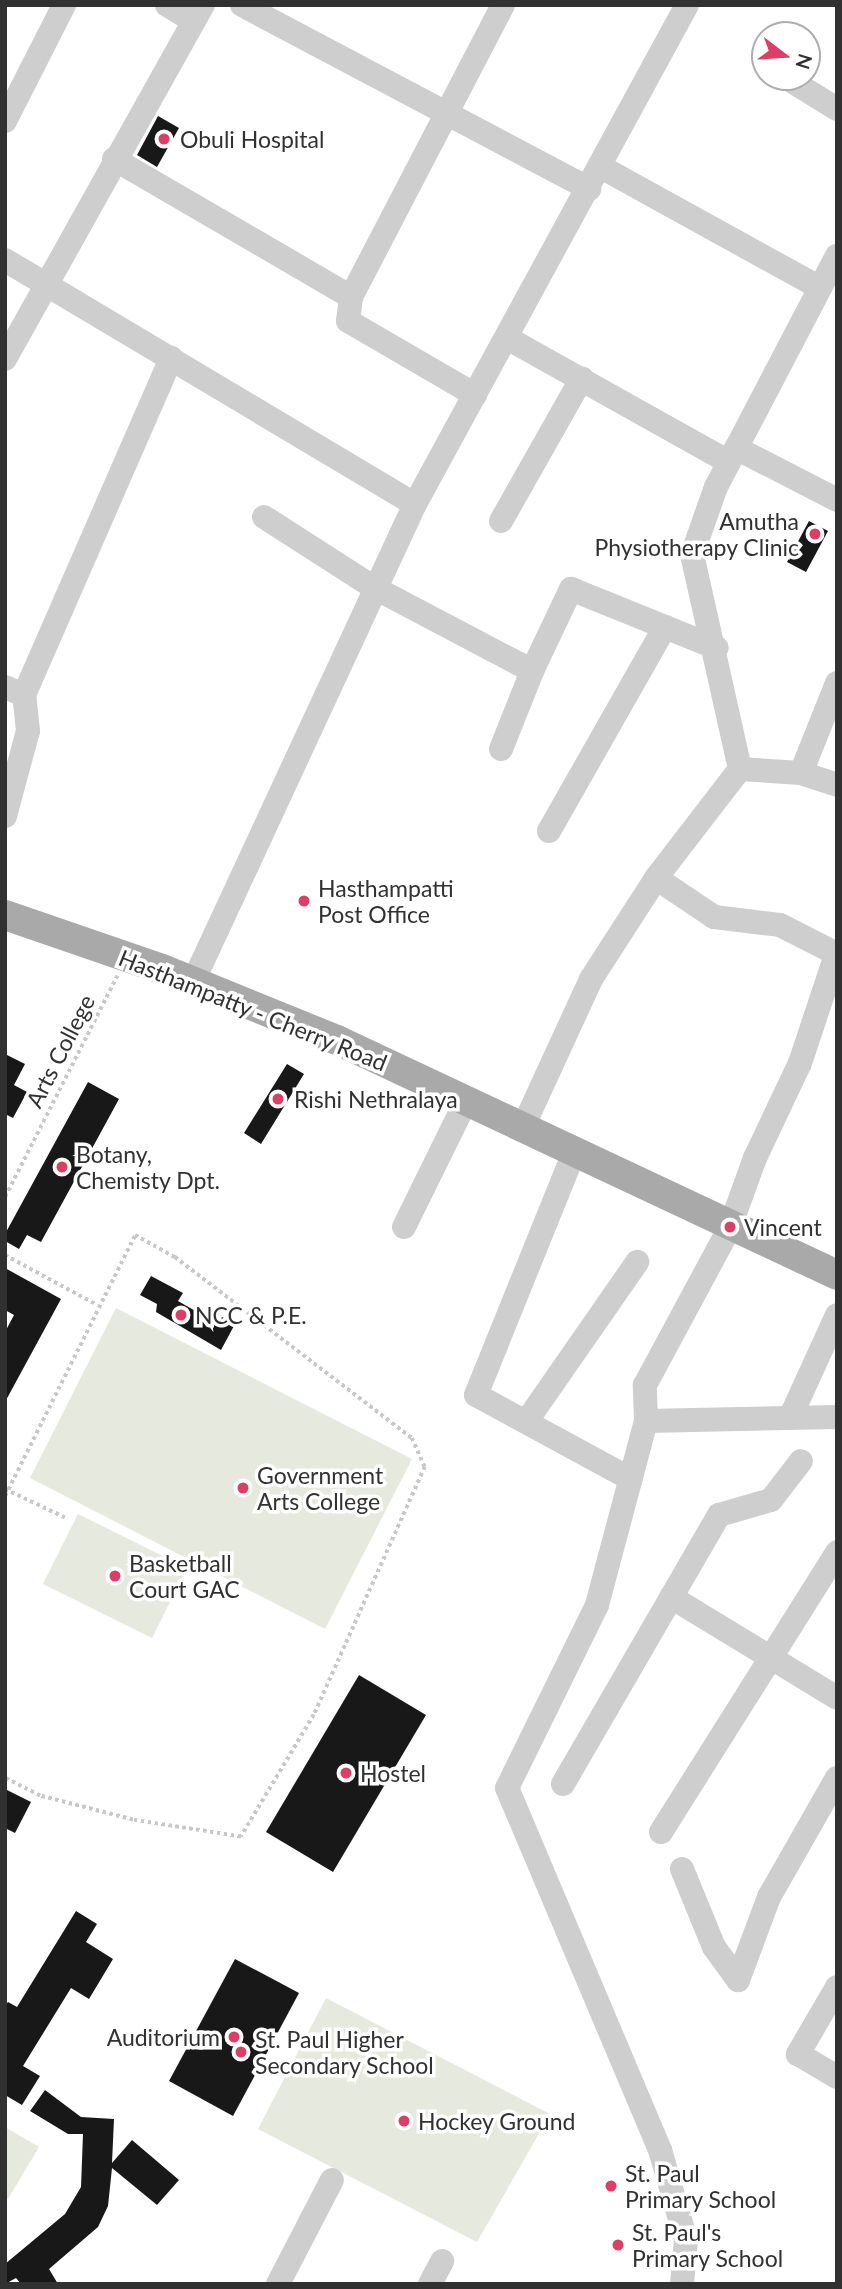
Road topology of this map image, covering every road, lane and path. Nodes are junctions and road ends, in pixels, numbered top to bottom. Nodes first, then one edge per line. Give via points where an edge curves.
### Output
1 (64, 5) edge
2 (167, 5) edge
3 (242, 5) edge
4 (503, 5) edge
5 (687, 5) edge
6 (199, 13) edge
7 (808, 91) edge
8 (837, 109) edge
9 (442, 114) junction
10 (5, 121) edge
11 (114, 159) junction
12 (601, 167) junction
13 (589, 189) junction
14 (837, 256) edge
15 (5, 260) edge
16 (46, 281) junction
17 (820, 288) junction
18 (351, 298) junction
19 (507, 338) junction
20 (171, 358) junction
21 (5, 359) edge
22 (582, 378) junction
23 (475, 395) junction
24 (733, 455) junction
25 (837, 500) edge
26 (415, 503) junction
27 (264, 517) dead end
28 (500, 521) dead end
29 (373, 587) junction
30 (665, 627) junction
31 (717, 648) junction
32 (531, 671) junction
33 (837, 683) edge
34 (14, 691) edge
35 (501, 749) dead end
36 (740, 769) junction
37 (800, 773) junction
38 (837, 785) edge
39 (5, 816) edge
40 (549, 831) dead end
41 (656, 878) junction
42 (12, 923) edge
43 (836, 952) edge
44 (126, 959) junction
45 (193, 982) junction
46 (466, 1101) junction
47 (523, 1128) junction
48 (575, 1150) junction
49 (5, 1197) edge
50 (404, 1227) dead end
51 (730, 1227) junction
52 (5, 1255) edge
53 (637, 1262) dead end
54 (837, 1275) edge
55 (97, 1305) junction
56 (837, 1315) edge
57 (837, 1417) edge
58 (790, 1418) junction
59 (646, 1421) junction
60 (526, 1422) junction
61 (801, 1461) dead end
62 (631, 1479) junction
63 (6, 1490) edge
64 (5, 1496) edge
65 (66, 1518) dead end
66 (837, 1552) edge
67 (671, 1597) junction
68 (773, 1659) junction
69 (837, 1698) edge
70 (5, 1778) edge
71 (837, 1778) edge
72 (562, 1784) dead end
73 (661, 1832) dead end
74 (682, 1869) dead end
75 (837, 1987) edge
76 (837, 2077) edge
77 (332, 2180) dead end
78 (442, 2261) dead end
79 (278, 2284) edge
80 (430, 2284) edge
81 (682, 2284) edge

1 - 10 street
2 - 6 street
3 - 9 street
4 - 9 street
5 - 12 street
6 - 11 street
7 - 8 street
9 - 13 street
9 - 18 street
11 - 16 street
11 - 18 street
12 - 13 street
12 - 17 street
13 - 19 street
14 - 17 street
15 - 16 street
16 - 20 street
16 - 21 street
17 - 24 street
18 - 23 street via 348,321
19 - 22 street
19 - 23 street
20 - 26 street
20 - 34 street
22 - 24 street
22 - 28 street
23 - 26 street
24 - 25 street
24 - 31 street via 692,555
26 - 29 street
27 - 29 street
29 - 32 street
29 - 45 street
30 - 31 street
30 - 32 street via 571,589
30 - 40 street
31 - 36 street
32 - 35 street
33 - 37 street
34 - 39 street via 28,731
36 - 37 street
36 - 41 street
37 - 38 street
41 - 43 street via 714,917 780,925
41 - 47 street via 591,979
42 - 44 main road, Hasthampatty - Cherry Road
43 - 51 street via 800,1063
44 - 45 main road, Hasthampatty - Cherry Road
44 - 49 path, Arts College
45 - 46 main road, Hasthampatty - Cherry Road via 337,1040
46 - 47 main road, Hasthampatty - Cherry Road
46 - 50 street
47 - 48 main road, Hasthampatty - Cherry Road
48 - 51 main road, Hasthampatty - Cherry Road
48 - 60 street via 476,1395
51 - 54 main road, Hasthampatty - Cherry Road
51 - 59 street via 645,1385
52 - 55 path
53 - 60 street
55 - 63 path
55 - 70 path via 135,1236 175,1257 412,1438 425,1467 314,1715 241,1837 133,1820 40,1796
56 - 58 street
57 - 58 street
58 - 59 street
59 - 62 street
60 - 62 street
61 - 67 street via 771,1500 719,1515
62 - 81 street via 597,1605 507,1788 660,2150 685,2240
63 - 64 path
63 - 65 path
66 - 68 street
67 - 68 street
67 - 72 street
68 - 69 street
68 - 73 street
71 - 74 street via 769,1898 738,1980 714,1947
75 - 76 street via 798,2054
77 - 79 street
78 - 80 street

